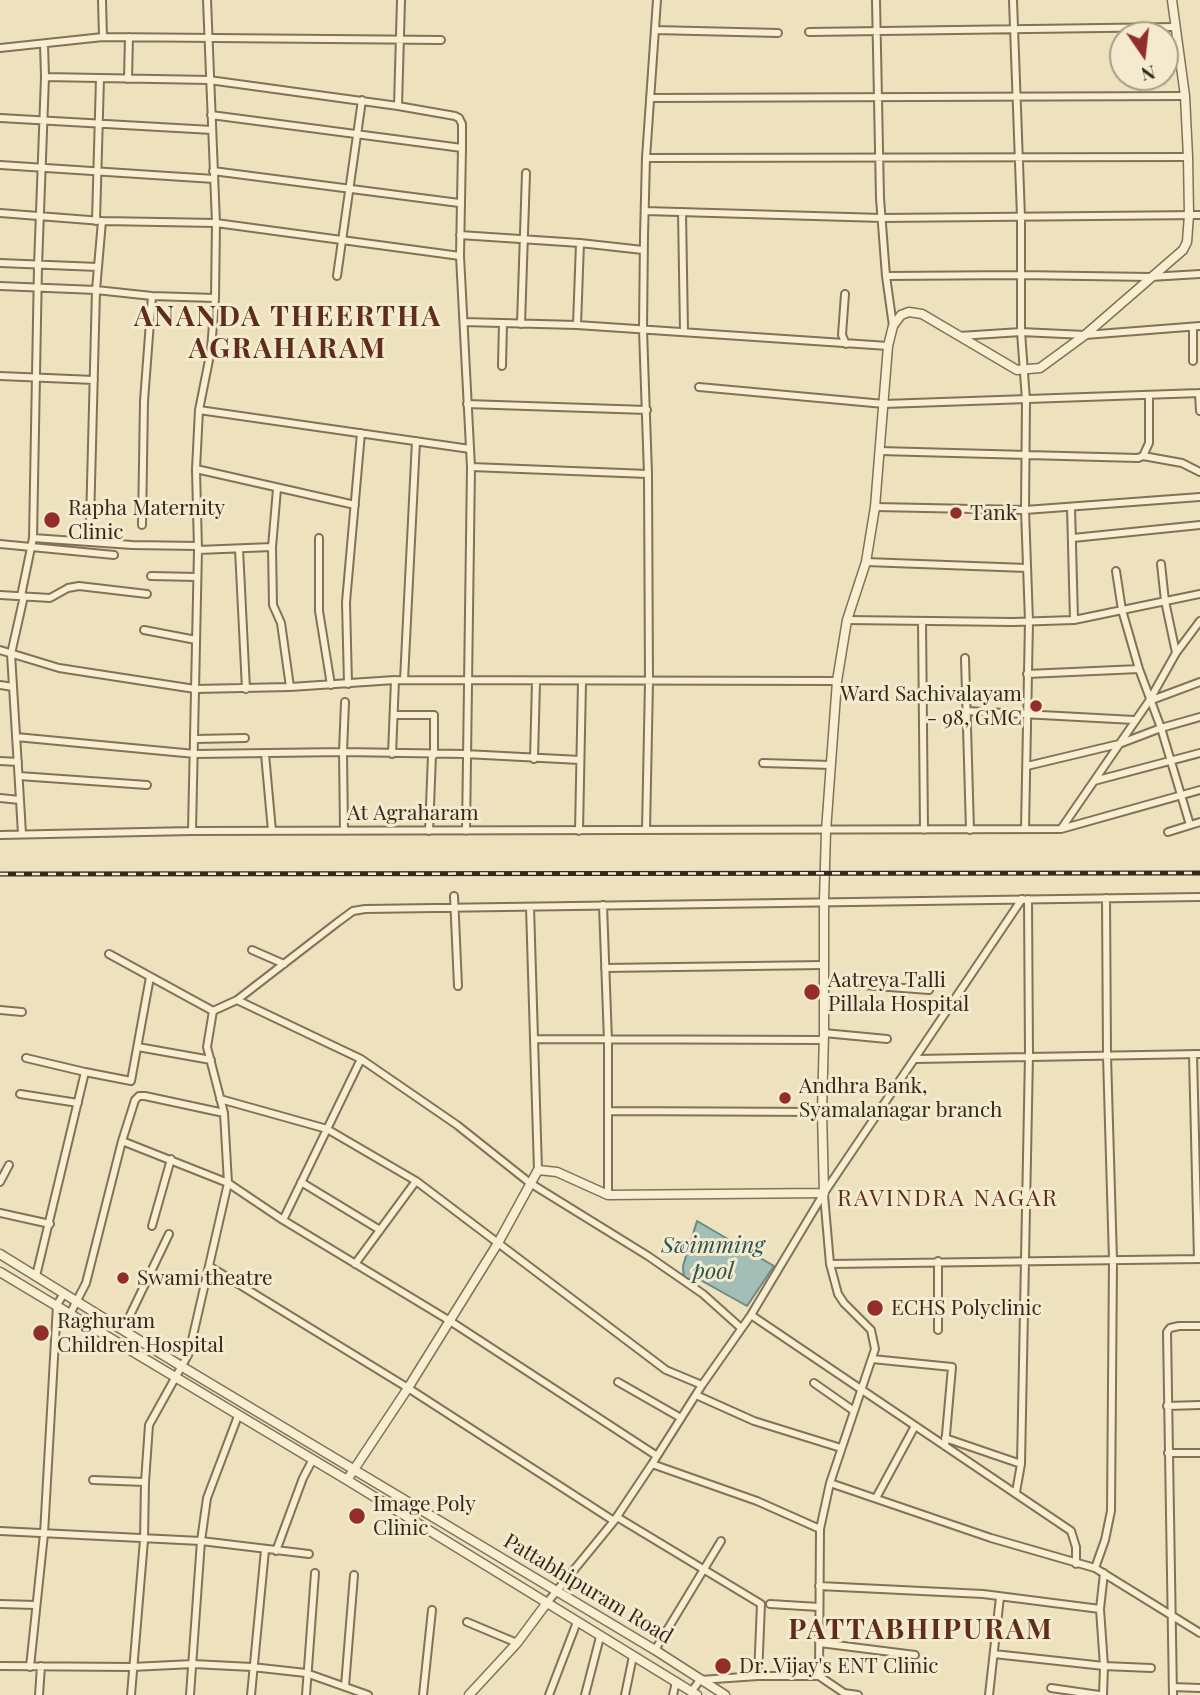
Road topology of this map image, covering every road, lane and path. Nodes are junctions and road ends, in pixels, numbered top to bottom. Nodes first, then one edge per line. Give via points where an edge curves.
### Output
1 (102, 0) edge
2 (207, 0) edge
3 (401, 0) edge
4 (657, 0) edge
5 (876, 0) edge
6 (1013, 0) edge
7 (1172, 0) edge
8 (1175, 21) edge
9 (1109, 28) edge
10 (655, 30) junction
11 (1013, 30) junction
12 (877, 31) junction
13 (809, 32) dead end
14 (778, 33) dead end
15 (103, 37) junction
16 (129, 37) junction
17 (208, 38) junction
18 (400, 40) junction
19 (442, 40) dead end
20 (44, 44) junction
21 (0, 48) edge
22 (1179, 50) edge
23 (45, 77) junction
24 (100, 79) junction
25 (128, 79) junction
26 (209, 80) junction
27 (1016, 95) junction
28 (1185, 96) junction
29 (650, 98) junction
30 (879, 98) junction
31 (362, 100) junction
32 (398, 103) junction
33 (211, 115) junction
34 (0, 118) edge
35 (45, 122) junction
36 (99, 124) junction
37 (212, 130) junction
38 (357, 135) junction
39 (461, 148) junction
40 (1188, 157) junction
41 (646, 158) junction
42 (1017, 158) junction
43 (879, 159) junction
44 (0, 166) edge
45 (42, 168) junction
46 (98, 172) junction
47 (526, 173) dead end
48 (214, 175) junction
49 (348, 189) junction
50 (459, 204) junction
51 (645, 211) junction
52 (682, 212) junction
53 (0, 213) edge
54 (1189, 215) junction
55 (1200, 215) edge
56 (40, 216) junction
57 (1021, 217) junction
58 (882, 218) junction
59 (99, 221) junction
60 (216, 223) junction
61 (460, 235) junction
62 (523, 239) junction
63 (341, 240) junction
64 (580, 243) junction
65 (643, 250) junction
66 (460, 256) junction
67 (0, 263) edge
68 (38, 266) junction
69 (98, 267) junction
70 (1200, 274) edge
71 (1020, 275) junction
72 (337, 276) dead end
73 (886, 276) junction
74 (1150, 277) junction
75 (0, 286) edge
76 (38, 287) junction
77 (96, 290) junction
78 (845, 295) dead end
79 (152, 296) junction
80 (215, 298) junction
81 (464, 322) junction
82 (503, 323) junction
83 (521, 324) junction
84 (578, 325) junction
85 (893, 326) junction
86 (1196, 327) edge
87 (643, 330) junction
88 (684, 331) junction
89 (1021, 332) junction
90 (1085, 335) junction
91 (959, 336) junction
92 (846, 344) junction
93 (888, 346) junction
94 (1193, 361) dead end
95 (502, 366) dead end
96 (1025, 371) junction
97 (0, 376) edge
98 (36, 377) junction
99 (94, 380) junction
100 (699, 387) dead end
101 (1199, 393) edge
102 (1149, 396) junction
103 (1026, 400) junction
104 (467, 404) junction
105 (884, 404) junction
106 (199, 410) junction
107 (647, 410) junction
108 (1200, 411) edge
109 (361, 433) junction
110 (416, 441) junction
111 (470, 449) junction
112 (880, 451) junction
113 (1146, 453) junction
114 (1026, 456) junction
115 (471, 467) junction
116 (196, 469) junction
117 (1200, 472) edge
118 (648, 474) junction
119 (277, 489) junction
120 (1200, 497) edge
121 (355, 505) junction
122 (875, 507) junction
123 (1071, 507) junction
124 (1025, 510) junction
125 (90, 523) dead end
126 (142, 525) dead end
127 (1200, 525) edge
128 (33, 538) junction
129 (319, 538) dead end
130 (1073, 538) junction
131 (0, 544) edge
132 (272, 547) junction
133 (29, 548) junction
134 (198, 548) junction
135 (239, 549) junction
136 (114, 555) dead end
137 (866, 562) junction
138 (1161, 564) dead end
139 (1027, 568) junction
140 (1116, 571) dead end
141 (151, 576) dead end
142 (197, 577) junction
143 (146, 594) dead end
144 (1200, 594) edge
145 (0, 595) edge
146 (22, 596) junction
147 (1165, 601) junction
148 (1122, 610) junction
149 (847, 620) junction
150 (1074, 620) junction
151 (922, 621) junction
152 (1029, 621) junction
153 (1199, 624) edge
154 (144, 630) dead end
155 (1200, 637) edge
156 (196, 640) junction
157 (0, 650) edge
158 (1176, 653) junction
159 (11, 654) junction
160 (965, 658) dead end
161 (1139, 669) junction
162 (1027, 674) junction
163 (395, 680) junction
164 (404, 680) junction
165 (467, 680) junction
166 (837, 681) junction
167 (536, 682) junction
168 (582, 682) junction
169 (649, 682) junction
170 (1200, 682) edge
171 (348, 684) junction
172 (0, 685) edge
173 (331, 685) junction
174 (13, 687) junction
175 (290, 687) junction
176 (195, 689) junction
177 (246, 689) junction
178 (1149, 701) junction
179 (345, 702) dead end
180 (967, 711) junction
181 (1025, 713) junction
182 (394, 715) junction
183 (1200, 717) edge
184 (1134, 720) junction
185 (1161, 728) junction
186 (16, 737) junction
187 (195, 738) junction
188 (245, 738) dead end
189 (1119, 744) junction
190 (343, 752) junction
191 (1200, 753) edge
192 (195, 754) junction
193 (265, 754) junction
194 (391, 754) junction
195 (466, 754) junction
196 (433, 755) junction
197 (534, 759) junction
198 (580, 760) junction
199 (0, 761) edge
200 (18, 762) junction
201 (1170, 762) junction
202 (763, 763) dead end
203 (831, 765) junction
204 (1027, 766) junction
205 (19, 776) junction
206 (1094, 781) junction
207 (147, 785) dead end
208 (1200, 790) edge
209 (1181, 796) junction
210 (0, 798) edge
211 (20, 800) junction
212 (1200, 822) edge
213 (1190, 825) junction
214 (1062, 829) junction
215 (646, 830) junction
216 (924, 830) junction
217 (970, 830) junction
218 (1025, 830) junction
219 (192, 831) junction
220 (272, 831) junction
221 (344, 831) junction
222 (429, 831) junction
223 (466, 831) junction
224 (579, 831) junction
225 (826, 831) junction
226 (1168, 832) dead end
227 (0, 835) edge
228 (22, 835) junction
229 (454, 895) dead end
230 (1200, 897) edge
231 (1106, 898) junction
232 (1025, 899) junction
233 (824, 900) junction
234 (603, 905) junction
235 (530, 907) junction
236 (454, 908) junction
237 (253, 950) dead end
238 (109, 954) dead end
239 (284, 964) junction
240 (824, 965) junction
241 (605, 968) junction
242 (150, 976) junction
243 (824, 982) junction
244 (458, 986) dead end
245 (929, 990) dead end
246 (237, 1000) junction
247 (0, 1010) edge
248 (213, 1011) junction
249 (22, 1013) dead end
250 (824, 1036) junction
251 (887, 1039) dead end
252 (534, 1040) junction
253 (608, 1041) junction
254 (138, 1047) junction
255 (1197, 1054) edge
256 (1029, 1055) junction
257 (1107, 1056) junction
258 (26, 1058) dead end
259 (361, 1059) junction
260 (916, 1059) junction
261 (211, 1060) junction
262 (85, 1072) junction
263 (20, 1094) dead end
264 (220, 1099) junction
265 (78, 1103) junction
266 (608, 1111) junction
267 (822, 1112) junction
268 (224, 1113) junction
269 (327, 1129) junction
270 (122, 1140) junction
271 (172, 1159) junction
272 (9, 1164) dead end
273 (538, 1170) junction
274 (416, 1181) junction
275 (0, 1182) edge
276 (301, 1182) junction
277 (228, 1183) junction
278 (530, 1183) junction
279 (824, 1194) junction
280 (608, 1195) junction
281 (0, 1213) edge
282 (283, 1220) junction
283 (50, 1224) junction
284 (152, 1226) dead end
285 (380, 1230) junction
286 (169, 1234) dead end
287 (498, 1243) junction
288 (0, 1254) edge
289 (1199, 1259) edge
290 (937, 1261) junction
291 (1025, 1261) junction
292 (1113, 1261) junction
293 (355, 1264) junction
294 (830, 1264) junction
295 (209, 1266) junction
296 (0, 1272) edge
297 (36, 1276) junction
298 (64, 1293) junction
299 (77, 1301) junction
300 (57, 1305) junction
301 (70, 1314) junction
302 (751, 1315) junction
303 (450, 1321) junction
304 (1200, 1326) edge
305 (741, 1328) junction
306 (123, 1330) junction
307 (938, 1330) dead end
308 (872, 1359) junction
309 (181, 1366) junction
310 (174, 1377) junction
311 (618, 1382) dead end
312 (814, 1383) dead end
313 (702, 1385) junction
314 (408, 1388) junction
315 (861, 1390) junction
316 (696, 1395) junction
317 (1200, 1405) edge
318 (1167, 1406) junction
319 (854, 1411) junction
320 (238, 1416) junction
321 (681, 1419) junction
322 (915, 1426) junction
323 (945, 1442) junction
324 (841, 1448) junction
325 (1168, 1453) junction
326 (1200, 1453) edge
327 (657, 1456) junction
328 (312, 1461) junction
329 (652, 1464) junction
330 (1021, 1464) junction
331 (354, 1469) junction
332 (93, 1480) dead end
333 (347, 1480) junction
334 (145, 1482) junction
335 (830, 1483) junction
336 (1016, 1492) junction
337 (876, 1498) junction
338 (615, 1519) junction
339 (820, 1529) junction
340 (0, 1531) edge
341 (44, 1534) junction
342 (144, 1540) junction
343 (201, 1541) junction
344 (721, 1541) dead end
345 (265, 1550) junction
346 (276, 1551) junction
347 (309, 1554) dead end
348 (1076, 1564) junction
349 (1095, 1568) junction
350 (705, 1570) junction
351 (315, 1573) dead end
352 (1104, 1573) junction
353 (354, 1575) dead end
354 (819, 1586) junction
355 (556, 1592) junction
356 (1000, 1597) junction
357 (0, 1604) edge
358 (546, 1604) junction
359 (770, 1604) dead end
360 (36, 1605) junction
361 (819, 1607) junction
362 (1100, 1609) junction
363 (432, 1610) dead end
364 (1172, 1614) junction
365 (467, 1622) dead end
366 (577, 1622) junction
367 (1200, 1633) edge
368 (600, 1637) junction
369 (517, 1643) junction
370 (820, 1643) junction
371 (655, 1650) junction
372 (994, 1654) junction
373 (915, 1655) dead end
374 (633, 1656) junction
375 (193, 1664) junction
376 (0, 1666) edge
377 (41, 1666) junction
378 (1104, 1666) junction
379 (30, 1667) junction
380 (132, 1667) junction
381 (252, 1667) junction
382 (1151, 1668) dead end
383 (306, 1673) junction
384 (758, 1676) junction
385 (819, 1676) junction
386 (700, 1680) junction
387 (676, 1682) junction
388 (345, 1686) junction
389 (1173, 1687) junction
390 (1051, 1688) dead end
391 (1200, 1688) edge
392 (694, 1693) edge
393 (38, 1695) edge
394 (131, 1695) edge
395 (190, 1695) edge
396 (251, 1695) edge
397 (306, 1695) edge
398 (368, 1695) edge
399 (423, 1695) edge
400 (468, 1695) edge
401 (548, 1695) edge
402 (585, 1695) edge
403 (625, 1695) edge
404 (673, 1695) edge
405 (725, 1695) edge
406 (858, 1695) edge
407 (989, 1695) edge
408 (1101, 1695) edge
409 (1173, 1695) edge

1 - 15 street
2 - 17 street
3 - 18 street
4 - 10 street
5 - 12 street
6 - 11 street
7 - 8 street
9 - 11 street
10 - 14 street
10 - 29 street
11 - 12 street
11 - 27 street
12 - 13 street
12 - 30 street
15 - 16 street
15 - 20 street
16 - 17 street
16 - 25 street
17 - 18 street
17 - 26 street
18 - 19 street
18 - 32 street
20 - 21 street
20 - 23 street
22 - 28 street
23 - 24 street
23 - 35 street
24 - 25 street
24 - 36 street
25 - 26 street
26 - 31 street
26 - 33 street
27 - 28 street
27 - 30 street
27 - 42 street
28 - 40 street
29 - 30 street
29 - 41 street
30 - 43 street
31 - 32 street
31 - 38 street
32 - 39 street via 455,116 462,124
33 - 37 street
33 - 38 street
34 - 35 street
35 - 36 street
35 - 45 street
36 - 37 street
36 - 46 street
37 - 48 street
38 - 39 street
38 - 49 street
39 - 50 street
40 - 42 street
40 - 54 street
41 - 43 street
41 - 51 street
42 - 43 street
42 - 57 street
43 - 58 street
44 - 45 street
45 - 46 street
45 - 56 street
46 - 48 street
46 - 59 street
47 - 62 street
48 - 49 street
48 - 60 street
49 - 50 street
49 - 63 street
50 - 61 street
51 - 52 street
51 - 65 street
52 - 58 street
52 - 88 street
53 - 56 street
54 - 55 street
54 - 57 street
54 - 74 street via 1186,246
56 - 59 street
56 - 68 street
57 - 58 street
57 - 71 street
58 - 73 street
59 - 60 street
59 - 69 street
60 - 63 street
60 - 80 street
61 - 62 street
61 - 66 street
62 - 64 street
62 - 83 street
63 - 66 street
63 - 72 street
64 - 65 street
64 - 84 street
65 - 87 street
66 - 81 street
67 - 68 street
68 - 69 street
68 - 76 street
69 - 77 street
70 - 74 street
71 - 73 street
71 - 74 street
71 - 89 street
73 - 85 street
74 - 90 street
75 - 76 street
76 - 77 street
76 - 98 street
77 - 79 street
77 - 99 street
78 - 92 street via 842,335
79 - 80 street
79 - 126 street
80 - 106 street
81 - 82 street
81 - 104 street
82 - 83 street
82 - 95 street
83 - 84 street
84 - 87 street
85 - 91 street via 909,312 922,314
85 - 93 street
86 - 90 street
86 - 94 street
87 - 88 street
87 - 107 street
88 - 92 street
89 - 90 street
89 - 91 street
89 - 96 street
90 - 96 street via 1045,366
91 - 96 street
92 - 93 street
93 - 105 street
96 - 103 street
97 - 98 street
98 - 99 street
98 - 128 street
99 - 125 street
100 - 105 street
101 - 102 street
101 - 108 street
102 - 103 street
102 - 113 street
103 - 105 street
103 - 114 street
104 - 107 street
104 - 111 street
105 - 112 street
106 - 109 street
106 - 116 street
107 - 118 street
109 - 110 street
109 - 121 street
110 - 111 street
110 - 164 street
111 - 115 street
112 - 114 street
112 - 122 street
113 - 114 street via 1139,458
113 - 117 street
114 - 124 street
115 - 118 street
115 - 165 street
116 - 119 street
116 - 134 street
118 - 169 street
119 - 121 street
119 - 132 street
120 - 123 street
121 - 171 street via 346,602
122 - 124 street
122 - 137 street
123 - 124 street
123 - 130 street
124 - 139 street
127 - 130 street
128 - 133 street
128 - 134 street
129 - 173 street via 317,594
130 - 150 street
131 - 133 street
132 - 135 street
132 - 175 street via 273,605 281,623
133 - 136 street
133 - 146 street
134 - 135 street
134 - 142 street
135 - 177 street
137 - 139 street
137 - 149 street
138 - 147 street
139 - 152 street
140 - 148 street
141 - 142 street
142 - 156 street
143 - 146 street via 79,586 50,598
144 - 147 street
145 - 146 street
146 - 159 street
147 - 148 street
147 - 158 street
148 - 150 street
148 - 161 street
149 - 151 street
149 - 166 street
150 - 152 street
151 - 152 street
151 - 216 street
152 - 162 street
153 - 155 street
153 - 158 street
154 - 156 street
156 - 176 street
157 - 159 street
158 - 178 street
159 - 174 street
159 - 176 street via 59,668
160 - 180 street
161 - 162 street
161 - 178 street
162 - 181 street
163 - 164 street
163 - 171 street
163 - 182 street
164 - 165 street
165 - 167 street
165 - 195 street
166 - 169 street
166 - 203 street
167 - 168 street
167 - 197 street
168 - 169 street
168 - 198 street
169 - 215 street
170 - 178 street
171 - 173 street
172 - 174 street
173 - 175 street
174 - 186 street
175 - 177 street
176 - 177 street
176 - 187 street
178 - 184 street
178 - 185 street
179 - 190 street
180 - 181 street
180 - 217 street
181 - 184 street
181 - 204 street
182 - 194 street
182 - 196 street via 434,715
183 - 185 street
184 - 189 street
185 - 189 street
185 - 201 street
186 - 192 street
186 - 200 street
187 - 188 street
187 - 192 street
189 - 204 street
189 - 206 street
190 - 193 street
190 - 194 street
190 - 221 street
191 - 201 street
192 - 193 street
192 - 219 street
193 - 220 street
194 - 196 street
195 - 196 street
195 - 197 street
195 - 223 street
196 - 222 street
197 - 198 street
198 - 224 street
199 - 200 street
200 - 205 street
201 - 206 street
201 - 209 street
202 - 203 street
203 - 225 street
204 - 218 street
205 - 207 street
205 - 211 street
206 - 214 street
208 - 209 street, At Agraharam
209 - 213 street
209 - 214 street, At Agraharam
210 - 211 street
211 - 228 street
212 - 213 street
213 - 226 street
214 - 218 street, At Agraharam
215 - 224 street, At Agraharam
215 - 225 street, At Agraharam
216 - 217 street, At Agraharam
216 - 225 street, At Agraharam
217 - 218 street, At Agraharam
219 - 220 street, At Agraharam
219 - 228 street, At Agraharam
220 - 221 street, At Agraharam
221 - 222 street, At Agraharam
222 - 223 street, At Agraharam
223 - 224 street, At Agraharam
225 - 233 street
227 - 228 street, At Agraharam
229 - 236 street
230 - 231 street
231 - 232 street
231 - 257 street
232 - 233 street
232 - 256 street
232 - 260 street
233 - 234 street
233 - 240 street
234 - 235 street
234 - 241 street
235 - 236 street
235 - 252 street
236 - 239 street via 353,911
236 - 244 street
237 - 239 street
238 - 242 street
239 - 246 street
240 - 241 street
240 - 243 street
241 - 253 street
242 - 248 street
242 - 254 street
243 - 245 street
243 - 250 street
246 - 248 street
246 - 259 street
247 - 249 street
248 - 261 street via 207,1047
250 - 251 street
250 - 253 street
250 - 267 street
252 - 253 street
252 - 273 street
253 - 266 street
254 - 261 street
254 - 262 street via 131,1081
255 - 257 street
255 - 289 street
256 - 257 street
256 - 260 street
256 - 291 street
257 - 292 street
258 - 262 street
259 - 269 street
259 - 278 street via 457,1125
260 - 279 street
261 - 264 street
262 - 265 street
263 - 265 street
264 - 268 street
264 - 269 street
265 - 283 street
266 - 267 street
266 - 280 street
267 - 279 street
268 - 270 street via 139,1096
268 - 277 street
269 - 274 street
269 - 276 street
270 - 271 street
270 - 299 street via 86,1283
271 - 277 street
271 - 284 street
272 - 275 street
273 - 278 street
273 - 280 street via 557,1172
274 - 285 street
274 - 287 street
276 - 282 street
276 - 285 street
277 - 282 street
277 - 295 street
278 - 287 street
278 - 305 street via 703,1294
279 - 280 street
279 - 294 street
279 - 302 street
281 - 283 street
282 - 293 street
283 - 297 street
285 - 293 street
286 - 306 street
287 - 303 street
287 - 313 street via 666,1370
288 - 297 street, Pattabhipuram Road
289 - 292 street
290 - 291 street
290 - 294 street
290 - 307 street
291 - 292 street
291 - 330 street
292 - 349 street via 1111,1511
293 - 303 street
294 - 308 street via 838,1294 871,1330
295 - 309 street via 189,1353
295 - 314 street
296 - 300 street, Pattabhipuram Road
297 - 298 street, Pattabhipuram Road
298 - 299 street, Pattabhipuram Road
298 - 300 street
299 - 301 street
299 - 306 street, Pattabhipuram Road
300 - 301 street, Pattabhipuram Road
300 - 341 street
301 - 310 street, Pattabhipuram Road
302 - 305 street
302 - 315 street
303 - 314 street
303 - 327 street
304 - 318 street via 1179,1326 1167,1332
305 - 313 street
306 - 309 street, Pattabhipuram Road
308 - 315 street
308 - 323 street via 952,1367
309 - 310 street
309 - 331 street, Pattabhipuram Road
310 - 320 street, Pattabhipuram Road
310 - 334 street via 149,1425
311 - 321 street
312 - 319 street
313 - 316 street
314 - 331 street
314 - 338 street
315 - 319 street
315 - 322 street
316 - 321 street
316 - 324 street via 754,1420
317 - 318 street
318 - 325 street
319 - 324 street
320 - 328 street, Pattabhipuram Road
320 - 343 street via 207,1498
321 - 327 street
322 - 323 street
322 - 337 street
323 - 330 street
323 - 336 street
324 - 335 street
325 - 326 street
325 - 364 street
327 - 329 street
328 - 333 street, Pattabhipuram Road
328 - 346 street
329 - 338 street
329 - 339 street
330 - 336 street
331 - 333 street
331 - 355 street, Pattabhipuram Road
332 - 334 street
333 - 358 street, Pattabhipuram Road
334 - 342 street
335 - 337 street
335 - 339 street
336 - 348 street via 1071,1531
337 - 348 street
338 - 350 street
338 - 355 street
339 - 354 street
340 - 341 street
341 - 342 street
341 - 360 street
342 - 343 street
342 - 380 street
343 - 345 street
343 - 375 street
344 - 350 street
345 - 346 street
345 - 381 street
346 - 347 street
348 - 349 street
349 - 352 street
350 - 371 street
350 - 384 street via 761,1604
351 - 383 street
352 - 362 street
352 - 364 street
353 - 388 street
354 - 356 street
354 - 361 street
355 - 358 street
355 - 371 street, Pattabhipuram Road
356 - 362 street
356 - 372 street
357 - 360 street
358 - 366 street, Pattabhipuram Road
358 - 369 street
359 - 361 street
360 - 379 street
361 - 370 street
362 - 378 street
363 - 399 street
364 - 367 street
364 - 389 street
365 - 369 street
366 - 368 street, Pattabhipuram Road
366 - 401 street
368 - 374 street, Pattabhipuram Road
368 - 402 street
369 - 400 street
370 - 373 street
370 - 385 street
371 - 386 street, Pattabhipuram Road
372 - 378 street
372 - 407 street
374 - 387 street, Pattabhipuram Road
374 - 403 street
375 - 380 street
375 - 381 street
375 - 395 street
376 - 379 street
377 - 379 street
377 - 380 street
377 - 393 street
378 - 382 street
378 - 408 street
380 - 394 street
381 - 383 street
381 - 396 street
383 - 388 street
383 - 397 street
384 - 385 street
384 - 386 street
385 - 406 street via 844,1693
386 - 392 street
386 - 405 street, Pattabhipuram Road
387 - 392 street, Pattabhipuram Road
387 - 404 street
388 - 398 street
389 - 391 street
389 - 409 street
390 - 408 street

